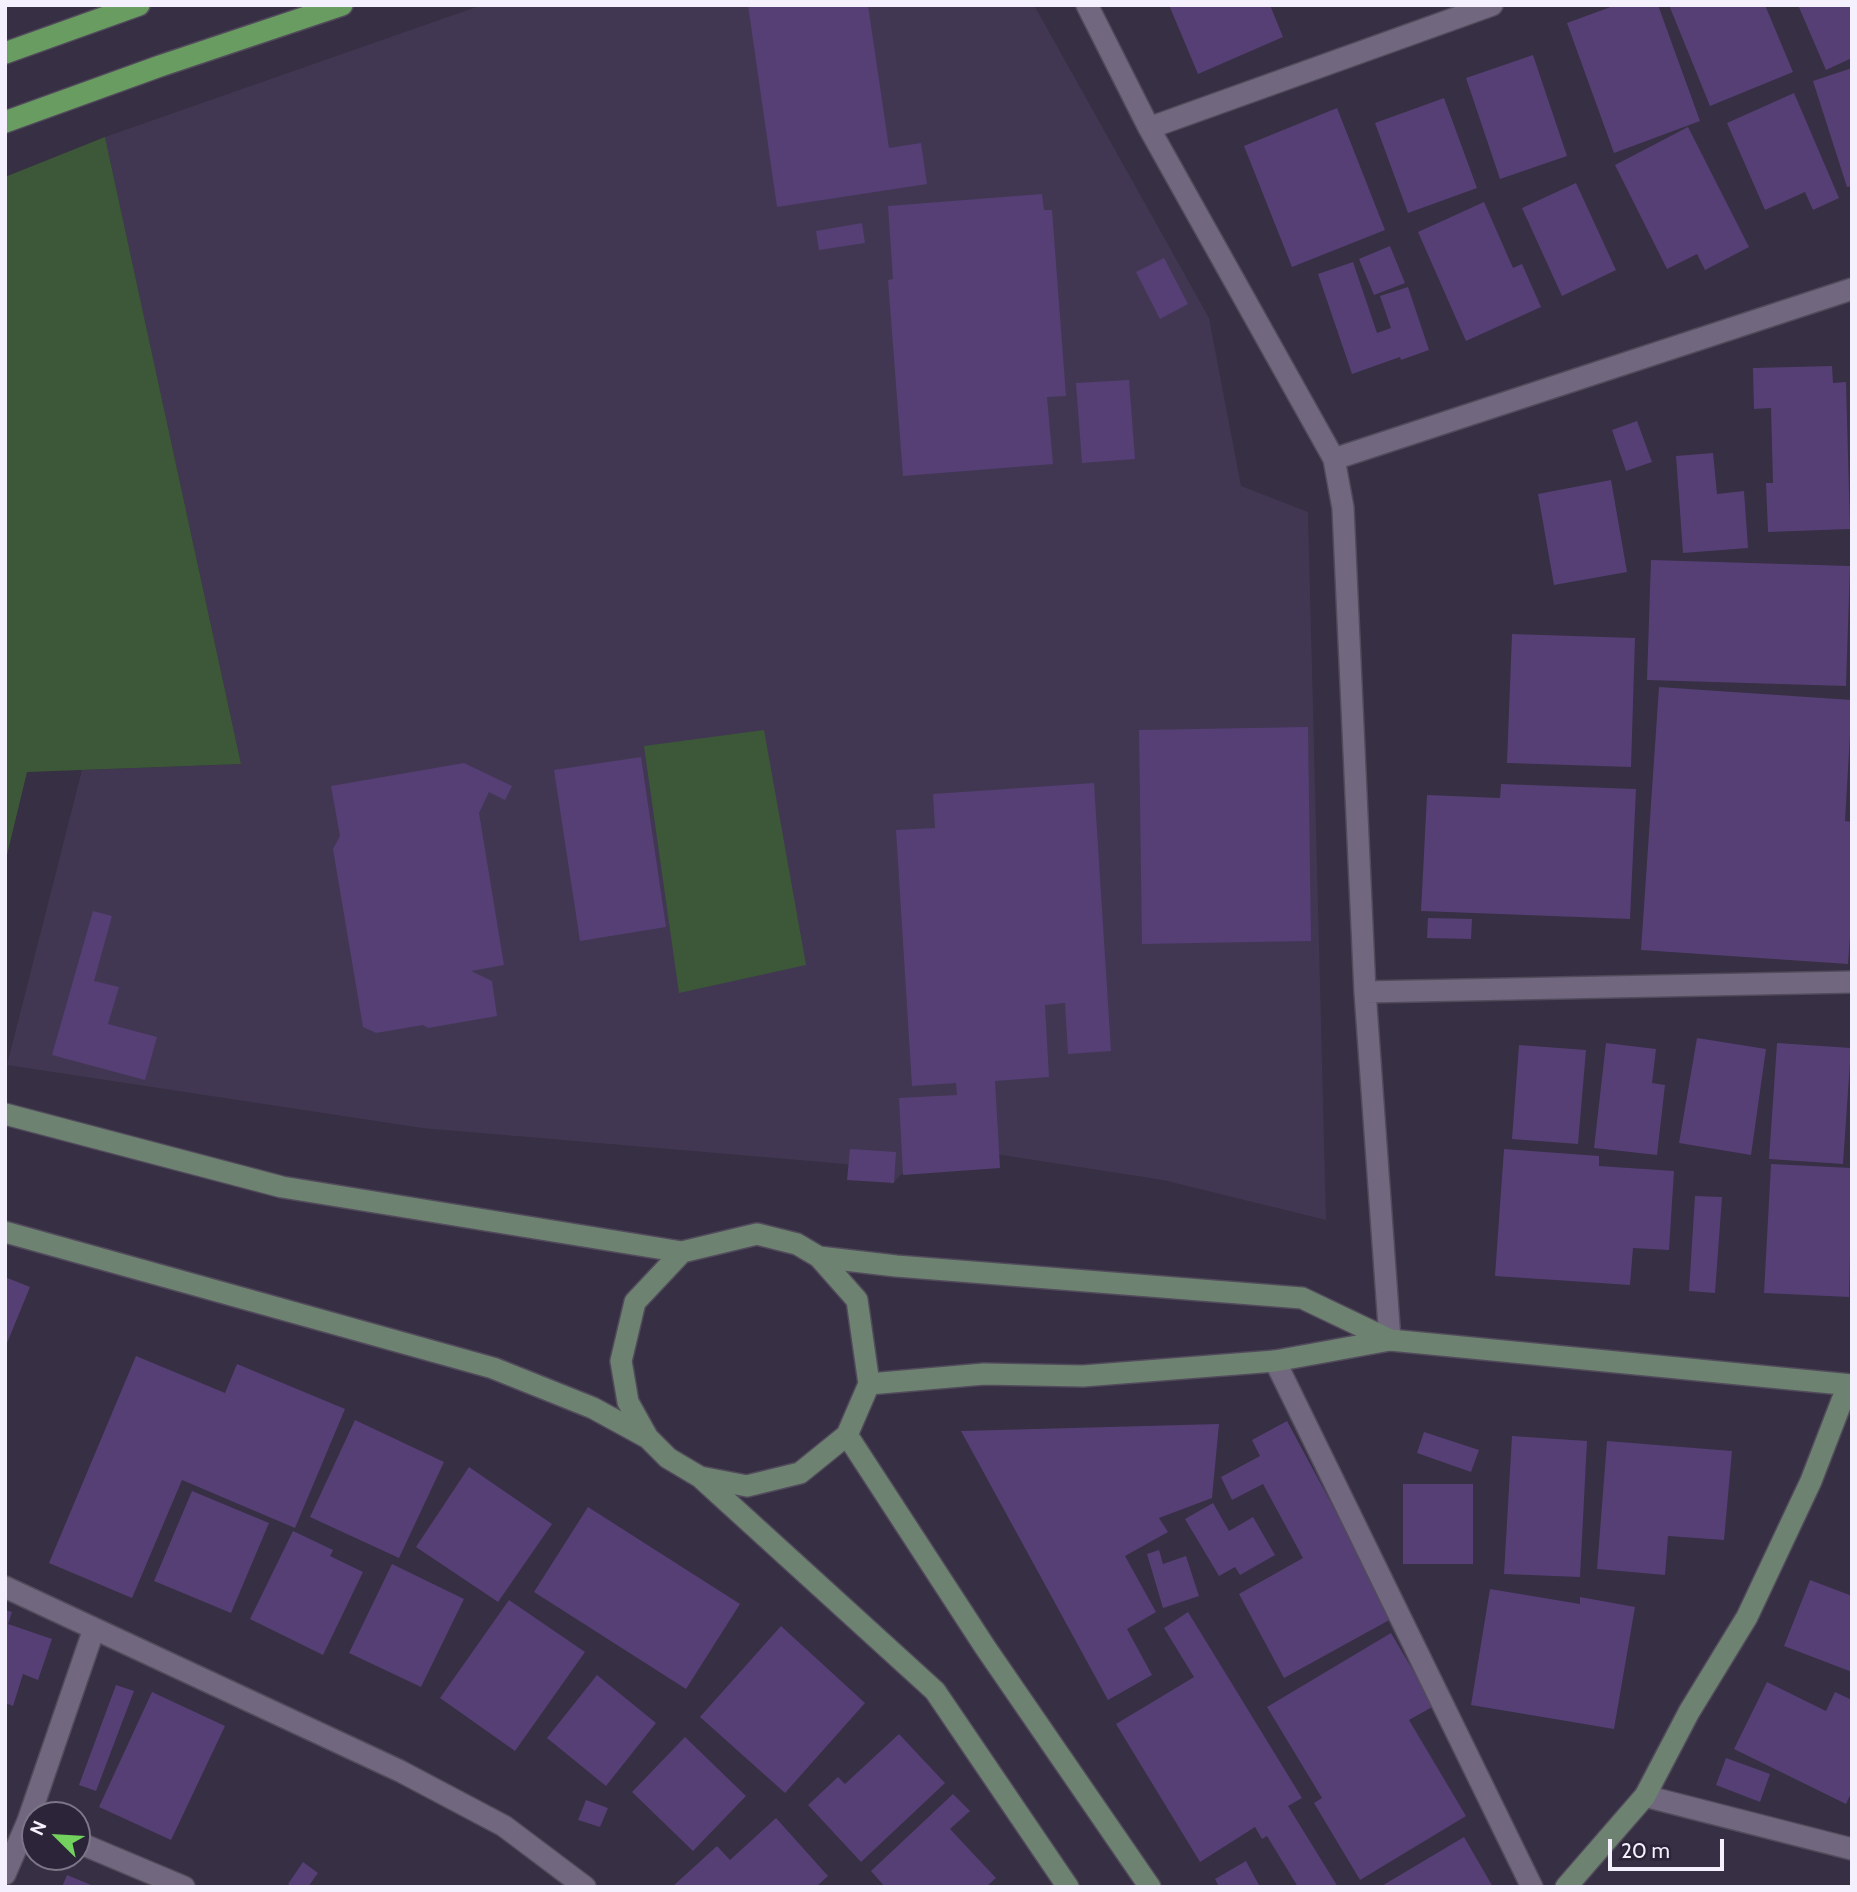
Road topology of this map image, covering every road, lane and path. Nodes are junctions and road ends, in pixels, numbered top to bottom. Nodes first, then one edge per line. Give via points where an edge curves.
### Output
1 (139, 5) edge
2 (342, 5) edge
3 (1087, 5) edge
4 (1492, 5) edge
5 (5, 53) edge
6 (5, 122) edge
7 (1149, 128) junction
8 (1852, 289) edge
9 (1334, 459) junction
10 (1852, 982) edge
11 (1366, 992) junction
12 (5, 1114) edge
13 (5, 1232) edge
14 (682, 1252) junction
15 (818, 1257) junction
16 (1390, 1340) junction
17 (1275, 1361) junction
18 (869, 1384) junction
19 (1850, 1385) edge
20 (847, 1435) junction
21 (648, 1438) junction
22 (700, 1477) junction
23 (5, 1587) edge
24 (94, 1629) junction
25 (1645, 1796) junction
26 (39, 1801) edge
27 (21, 1844) edge
28 (91, 1848) edge
29 (1852, 1849) edge
30 (5, 1874) edge
31 (184, 1887) edge
32 (585, 1887) edge
33 (1068, 1887) edge
34 (1150, 1887) edge
35 (1532, 1887) edge
36 (1566, 1887) edge

1 - 5 main road
2 - 6 main road
3 - 7 street
4 - 7 street
7 - 9 street
8 - 9 street
9 - 11 street via 1343,508
10 - 11 street
11 - 16 street
12 - 14 main road via 282,1187
13 - 21 main road via 493,1368 593,1408
14 - 15 main road via 757,1234 797,1244
14 - 21 main road via 635,1302 621,1361 628,1402
15 - 16 main road via 1302,1298
15 - 18 main road via 857,1300
16 - 17 main road
16 - 19 main road
17 - 18 main road via 1083,1376 984,1374
17 - 35 street
18 - 20 main road
19 - 25 main road via 1747,1617
20 - 22 main road via 800,1473 747,1486
20 - 34 main road
21 - 22 main road via 668,1458
22 - 33 main road via 935,1691
23 - 24 street
24 - 26 street
24 - 32 street via 481,1813
25 - 29 street
25 - 36 main road
27 - 30 street
28 - 31 street

